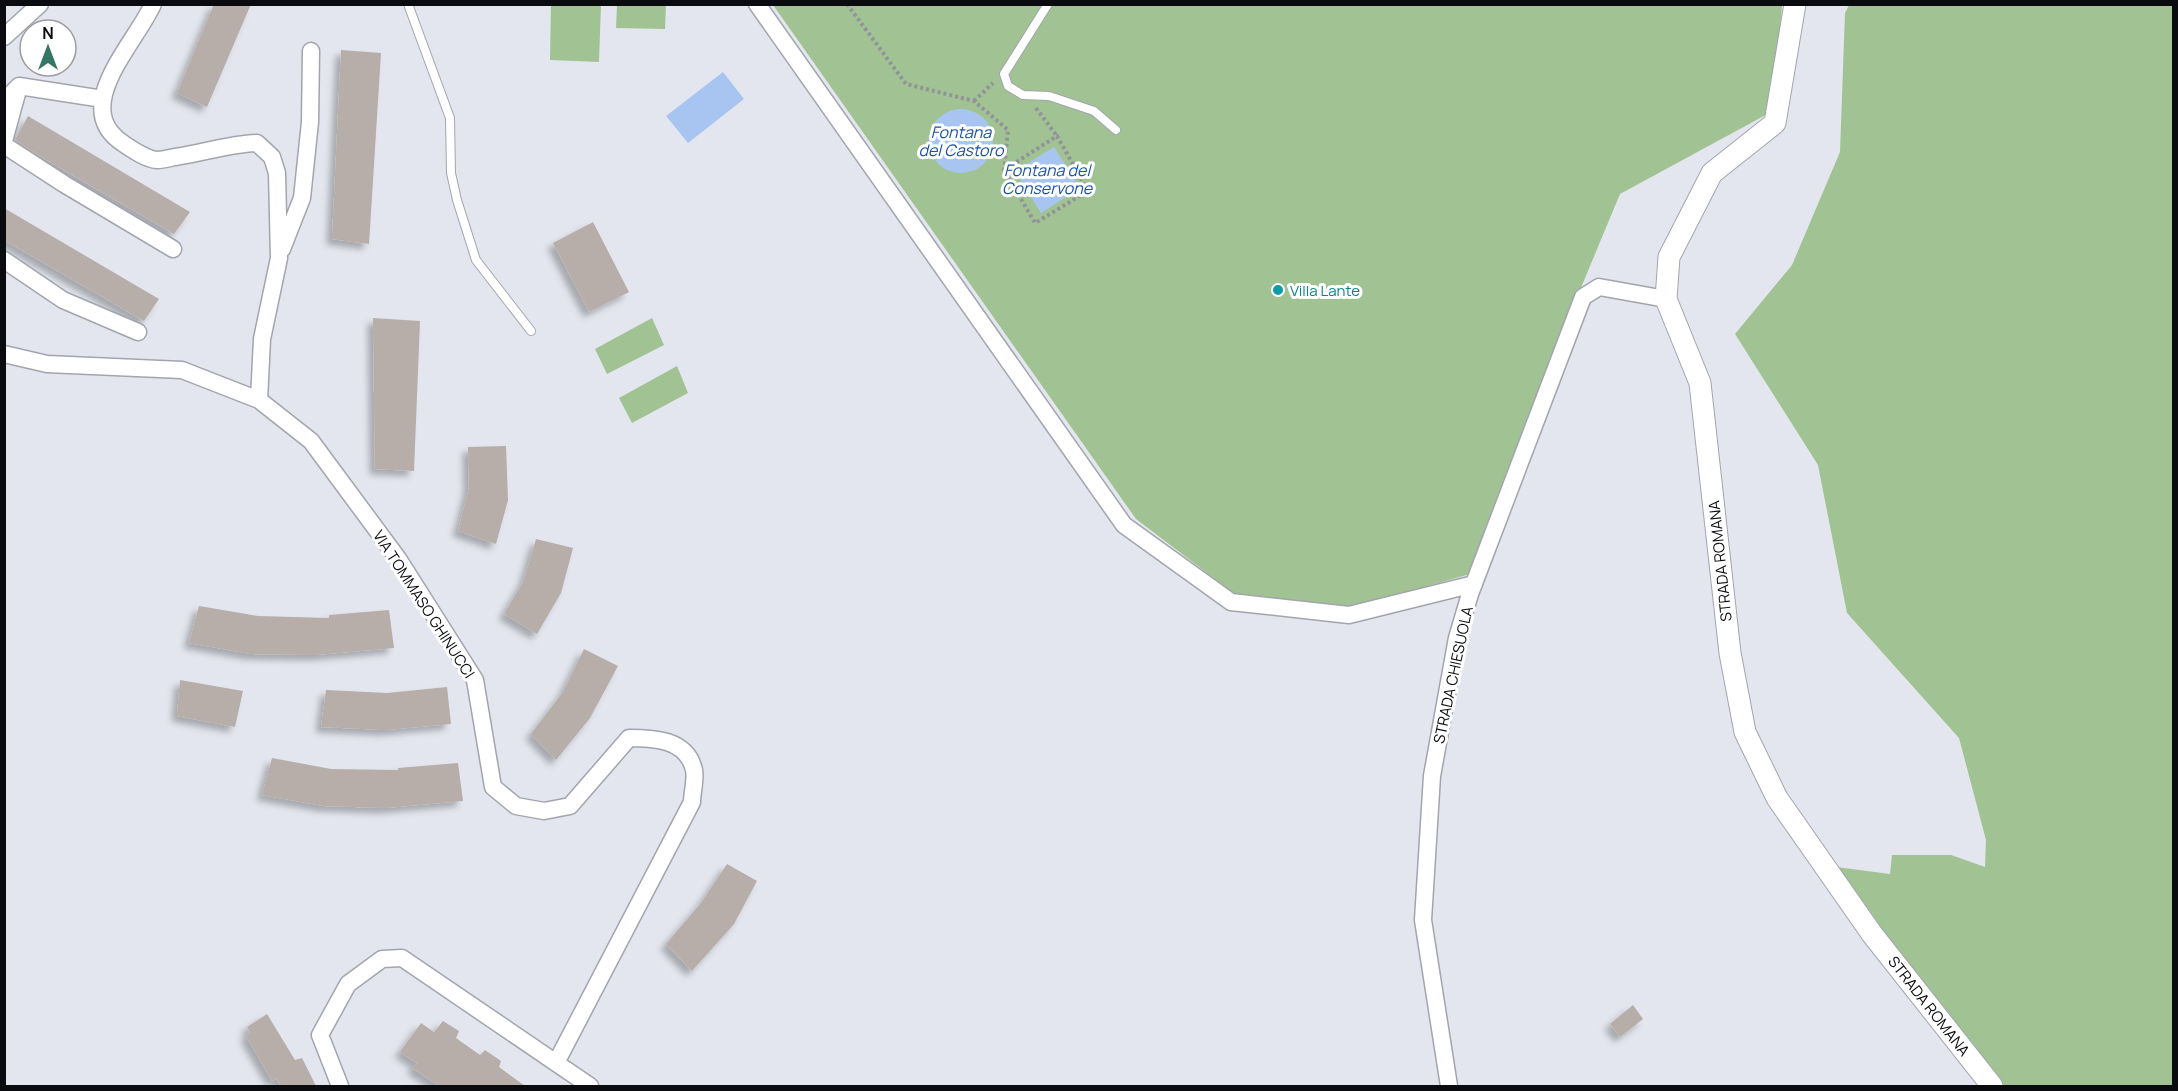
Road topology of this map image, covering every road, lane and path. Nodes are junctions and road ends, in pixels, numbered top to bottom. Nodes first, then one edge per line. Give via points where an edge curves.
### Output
1 (40, 4) edge
2 (153, 4) edge
3 (408, 4) edge
4 (757, 4) edge
5 (848, 4) edge
6 (1048, 4) edge
7 (1794, 4) edge
8 (4, 37) edge
9 (312, 51) dead end
10 (1004, 74) junction
11 (19, 86) junction
12 (1023, 95) junction
13 (103, 99) junction
14 (4, 101) edge
15 (974, 101) junction
16 (1116, 130) dead end
17 (1057, 136) junction
18 (4, 143) edge
19 (1004, 170) junction
20 (173, 249) dead end
21 (279, 258) junction
22 (4, 260) edge
23 (1666, 299) junction
24 (531, 331) dead end
25 (138, 332) dead end
26 (4, 354) edge
27 (259, 400) junction
28 (1474, 584) junction
29 (557, 1061) junction
30 (340, 1086) edge
31 (591, 1086) edge
32 (1449, 1086) edge
33 (1992, 1086) edge

1 - 8 street
2 - 13 street via 111,70
3 - 24 lane via 450,118 451,172 476,260
4 - 28 street via 1124,525 1231,602 1349,615
5 - 15 path via 906,84
6 - 10 lane
7 - 23 street, STRADA ROMANA via 1775,123 1712,173 1670,257
9 - 21 street via 302,198
10 - 12 lane via 1008,86
10 - 15 path
11 - 13 street
11 - 14 street
11 - 18 street
12 - 16 lane via 1049,96 1094,111
12 - 17 path
13 - 21 street via 103,118 116,139 157,160 257,143 272,157 277,172
15 - 19 path via 1008,130
17 - 19 path
17 - 19 path via 1088,191 1035,223
18 - 20 street
21 - 27 street via 262,339
22 - 25 street via 63,300
23 - 28 street, STRADA CHIESUOLA via 1599,287 1583,297
23 - 33 street, STRADA ROMANA via 1700,383 1730,653 1745,732 1777,798 1872,934
26 - 27 street, VIA TOMMASO GHINUCCI via 47,364 182,370
27 - 29 street, VIA TOMMASO GHINUCCI via 311,441 399,560 475,680 493,787 516,806 543,811 570,807 629,738 657,738 682,749 694,770 692,802
28 - 32 street, STRADA CHIESUOLA via 1457,638 1432,776 1423,920
29 - 30 street via 402,958 382,959 348,984 320,1035
29 - 31 street

